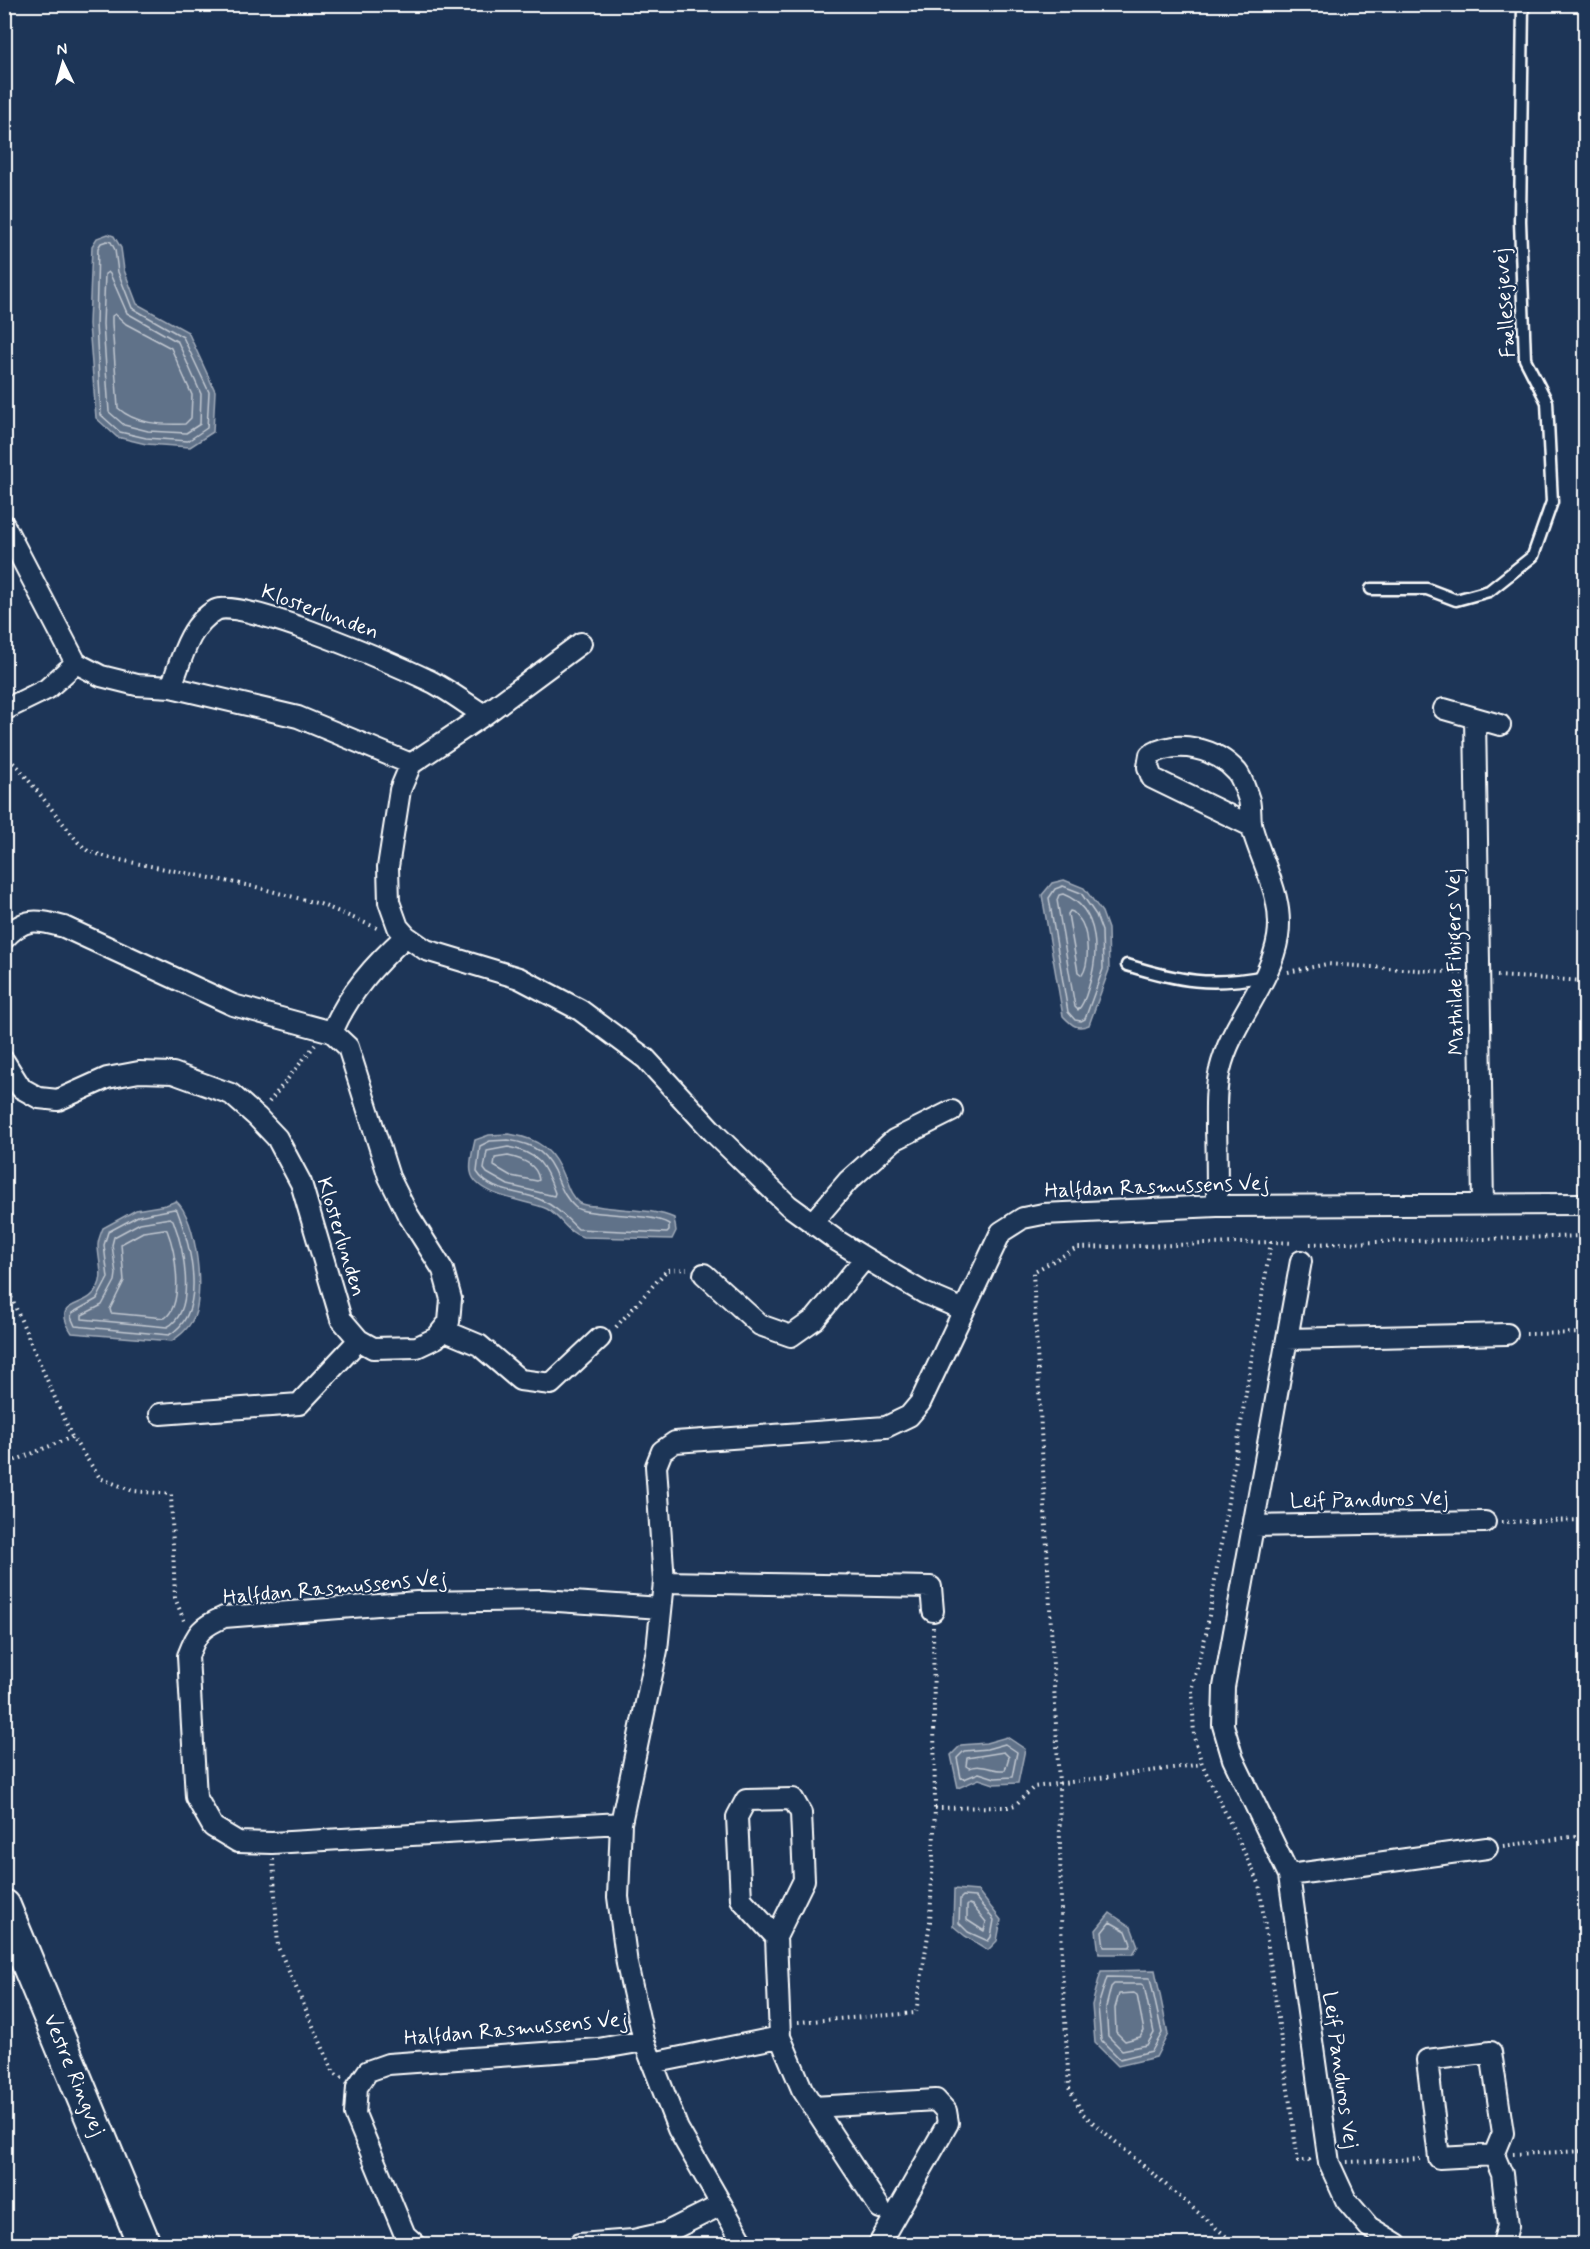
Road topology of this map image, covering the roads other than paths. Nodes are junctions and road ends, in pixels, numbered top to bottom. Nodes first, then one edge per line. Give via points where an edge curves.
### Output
1 (1523, 4) edge
2 (4, 525) edge
3 (1371, 589) dead end
4 (581, 643) dead end
5 (76, 663) junction
6 (171, 687) junction
7 (1444, 709) dead end
8 (4, 710) edge
9 (484, 715) junction
10 (1475, 718) junction
11 (1500, 725) dead end
12 (411, 764) junction
13 (1251, 826) junction
14 (405, 936) junction
15 (4, 939) edge
16 (1127, 965) dead end
17 (1266, 976) junction
18 (332, 1032) junction
19 (4, 1061) edge
20 (952, 1112) dead end
21 (1586, 1204) edge
22 (1483, 1205) junction
23 (1217, 1206) junction
24 (812, 1222) junction
25 (865, 1258) junction
26 (1301, 1261) dead end
27 (704, 1274) road end
28 (964, 1310) junction
29 (443, 1330) junction
30 (1507, 1334) road end
31 (600, 1338) road end
32 (1287, 1339) junction
33 (359, 1340) junction
34 (160, 1414) dead end
35 (1485, 1522) road end
36 (1254, 1526) junction
37 (664, 1582) junction
38 (662, 1608) junction
39 (933, 1611) road end
40 (621, 1823) junction
41 (1487, 1848) road end
42 (1289, 1875) junction
43 (4, 1906) edge
44 (776, 1937) junction
45 (780, 2030) junction
46 (644, 2041) junction
47 (652, 2063) junction
48 (813, 2107) junction
49 (1494, 2155) junction
50 (721, 2205) junction
51 (880, 2208) dead end
52 (144, 2244) edge
53 (415, 2244) edge
54 (579, 2244) edge
55 (744, 2244) edge
56 (879, 2244) edge
57 (1397, 2244) edge
58 (1503, 2244) edge

1 - 3 lane, Fællesejevej via 1520,221 1525,359 1547,402 1552,502 1533,556 1489,591 1456,600 1427,589
2 - 5 street
4 - 9 street
5 - 6 street via 101,676 137,685
5 - 8 street via 47,689
6 - 9 street, Klosterlunden via 190,637 204,619 218,609 241,610 287,621 428,679
6 - 12 street via 298,717
7 - 10 street
9 - 12 street
10 - 11 street
10 - 22 street, Mathilde Fibigers Vej
12 - 14 street via 400,790 388,867 389,902
13 - 13 street via 1249,799 1238,772 1216,755 1183,746 1150,755 1148,767 1152,778
13 - 17 street via 1280,910 1278,938
14 - 18 street via 366,975
14 - 24 street via 426,950 519,978 580,1010 645,1059 716,1136 788,1205
15 - 18 street via 15,927 37,920 64,927 233,1005
16 - 17 lane via 1202,983
17 - 23 street via 1220,1070 1216,1098
18 - 29 street via 348,1047 389,1177 442,1270 451,1299 449,1322
19 - 33 street, Klosterlunden via 21,1088 39,1098 58,1100 107,1078 139,1072 173,1073 231,1094 276,1138 301,1184 341,1319
20 - 24 street via 894,1140 848,1181
21 - 22 street, Halfdan Rasmussens Vej
22 - 23 street, Halfdan Rasmussens Vej
23 - 28 street, Halfdan Rasmussens Vej via 1023,1218 1001,1232
24 - 25 street
25 - 27 street via 815,1319 791,1336 759,1325
25 - 28 street via 924,1293
26 - 32 street, Leif Panduros Vej
28 - 37 street, Halfdan Rasmussens Vej via 920,1403 909,1416 886,1427 675,1442 662,1451 656,1466
29 - 31 street via 479,1345 520,1380 551,1384
29 - 33 street via 417,1347 373,1348
30 - 32 street
32 - 36 street, Leif Panduros Vej
33 - 34 street via 299,1404
35 - 36 street, Leif Panduros Vej
36 - 42 street, Leif Panduros Vej via 1224,1688 1223,1725 1233,1759
37 - 38 street, Halfdan Rasmussens Vej
37 - 39 street via 931,1587
38 - 40 street, Halfdan Rasmussens Vej
38 - 40 street, Halfdan Rasmussens Vej via 543,1600 417,1602 224,1617 196,1635 188,1656 196,1797 213,1827 238,1842 272,1844
40 - 46 street, Halfdan Rasmussens Vej via 618,1897 627,1964
41 - 42 street
42 - 57 street, Leif Panduros Vej via 1329,2163 1346,2200 1369,2227
43 - 52 main road, Vestre Ringvej
44 - 44 street via 804,1880 801,1813 793,1799 746,1800 737,1817 741,1899
44 - 45 street
45 - 47 street
45 - 48 street via 802,2089
46 - 47 street, Halfdan Rasmussens Vej
46 - 53 street, Halfdan Rasmussens Vej via 598,2049 388,2064 368,2071 357,2086 355,2114 405,2235
47 - 50 street, Halfdan Rasmussens Vej via 678,2129
48 - 51 street
48 - 56 street via 936,2100 946,2111 948,2123
49 - 49 street via 1503,2133 1491,2052 1427,2060 1439,2158
49 - 58 street via 1502,2174 1508,2226
50 - 54 street via 665,2233
50 - 55 street, Halfdan Rasmussens Vej

